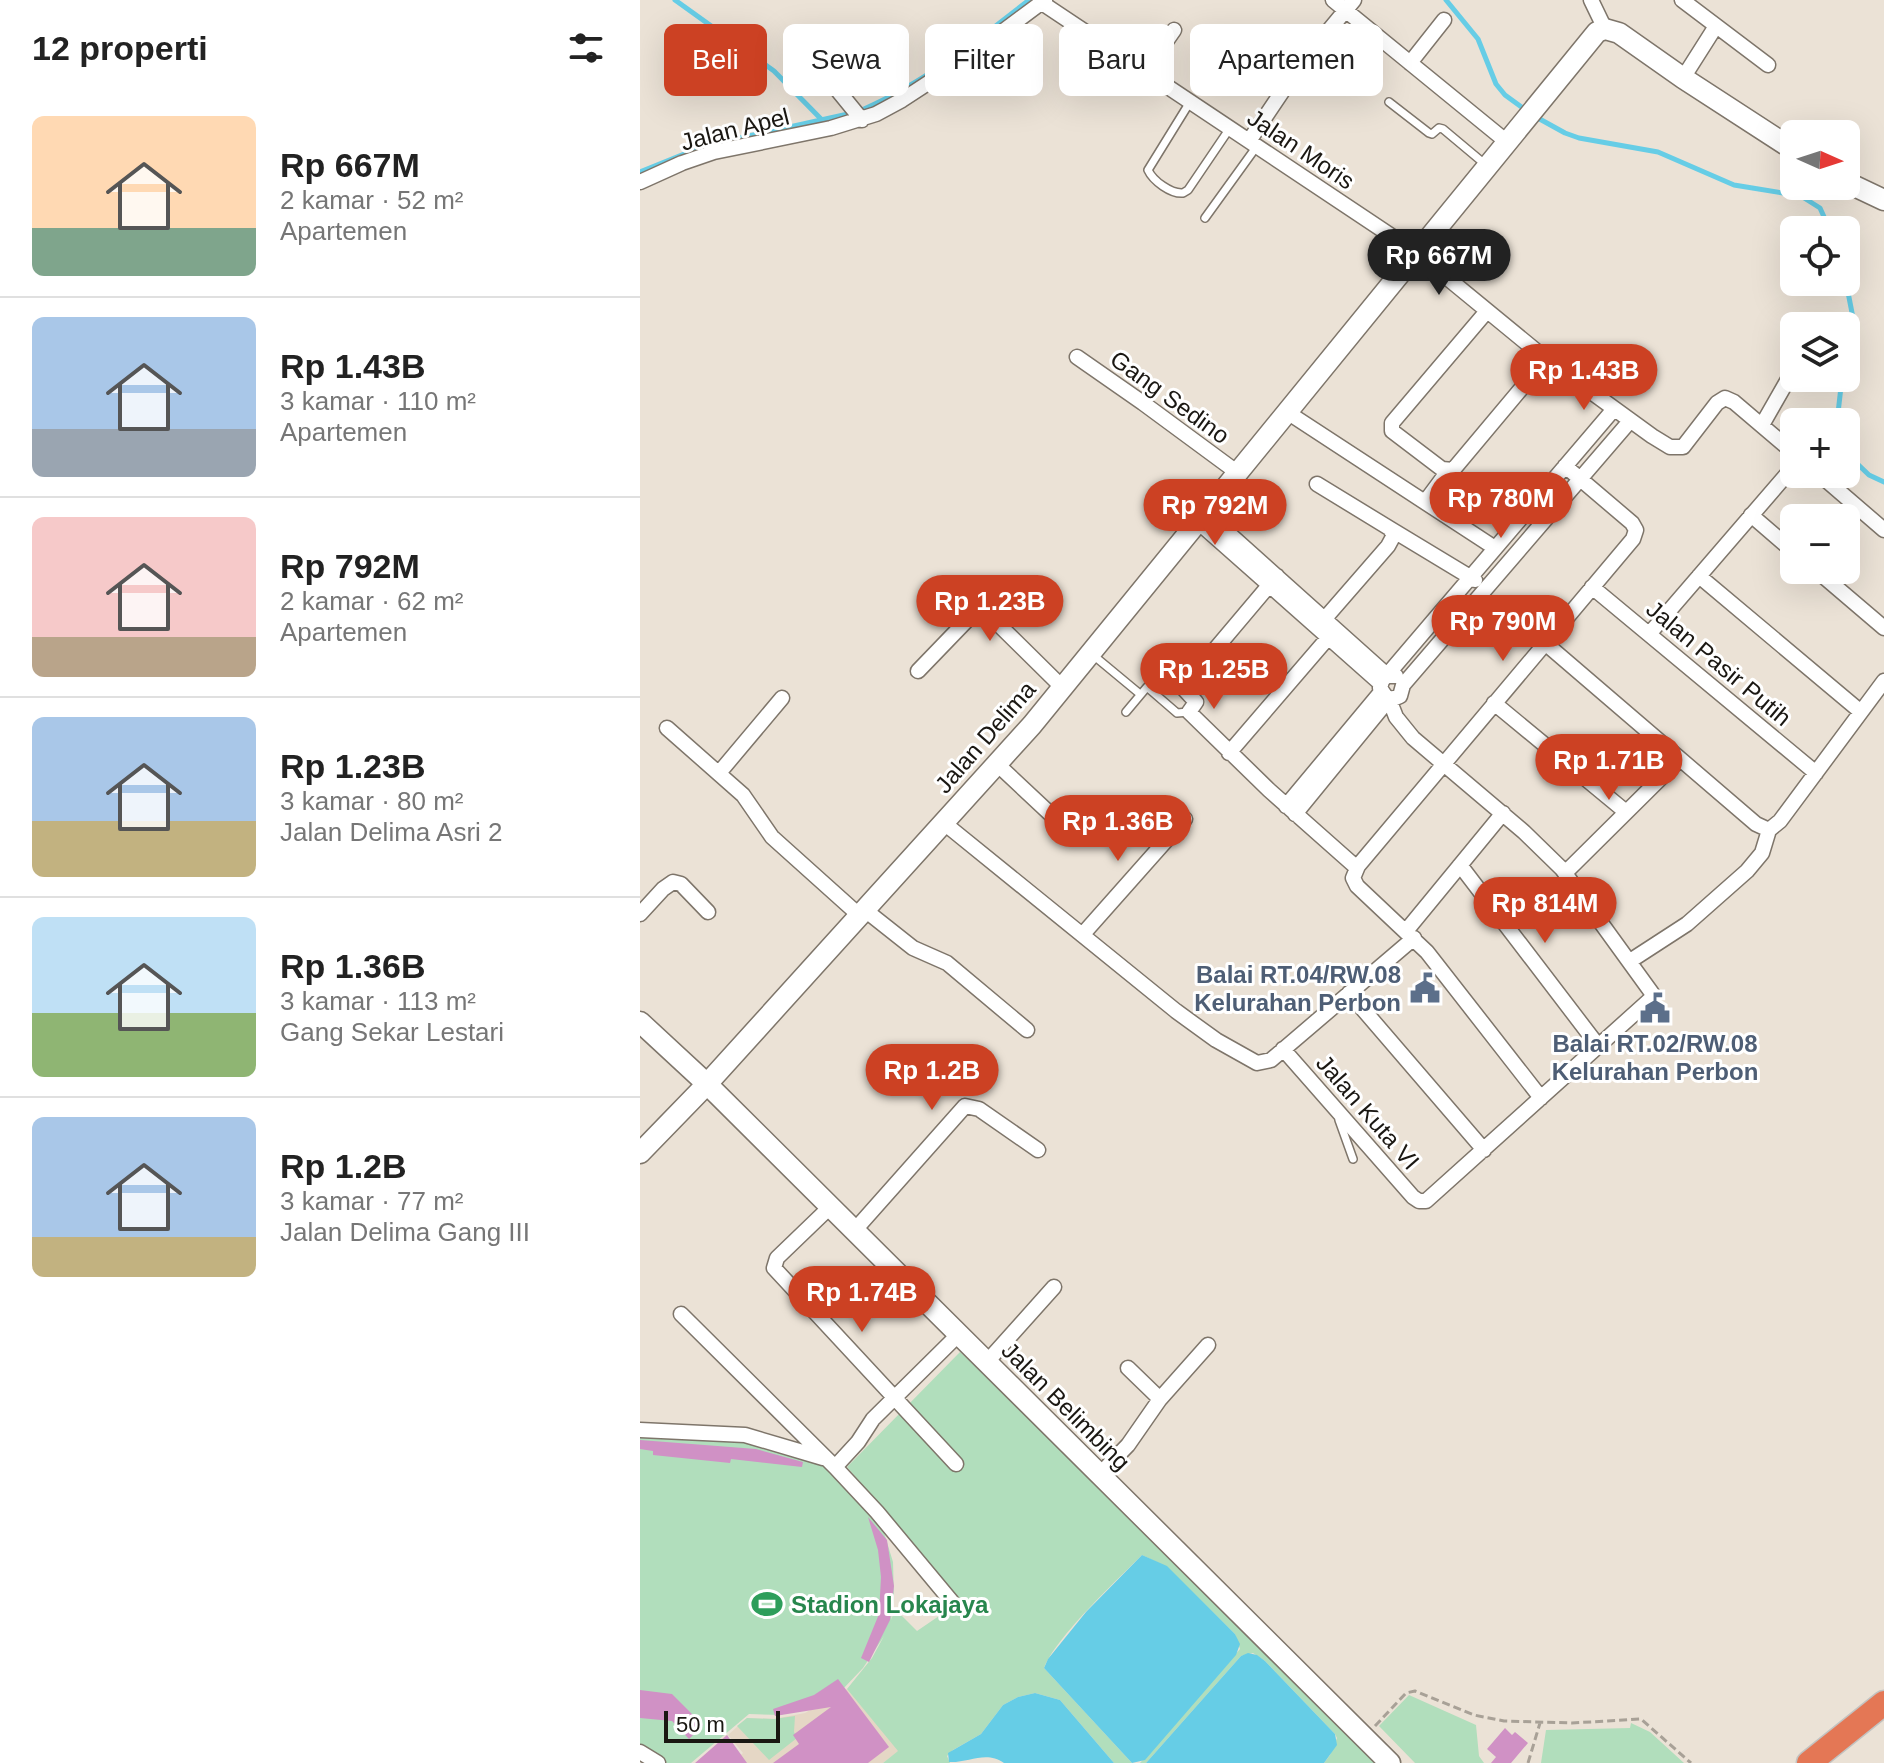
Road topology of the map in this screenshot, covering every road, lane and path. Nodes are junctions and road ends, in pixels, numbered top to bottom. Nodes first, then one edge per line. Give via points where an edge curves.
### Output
1 (1333, 0) edge
2 (1591, 0) edge
3 (1682, 0) edge
4 (1044, 1) edge
5 (1349, 5) edge
6 (1444, 20) dead end
7 (1077, 24) edge
8 (1334, 24) edge
9 (1716, 26) junction
10 (1605, 29) junction
11 (1410, 63) junction
12 (1768, 65) dead end
13 (1683, 78) junction
14 (1174, 91) edge
15 (842, 96) edge
16 (1281, 96) edge
17 (1190, 102) junction
18 (1389, 102) dead end
19 (862, 120) junction
20 (1230, 128) junction
21 (1780, 141) edge
22 (1507, 142) junction
23 (1253, 144) junction
24 (1488, 166) junction
25 (640, 182) edge
26 (1860, 189) edge
27 (1884, 200) edge
28 (1205, 218) dead end
29 (1417, 253) junction
30 (1487, 311) junction
31 (1077, 357) dead end
32 (1546, 359) junction
33 (1781, 392) edge
34 (1614, 409) junction
35 (1287, 412) junction
36 (1630, 421) junction
37 (1762, 425) junction
38 (1780, 441) edge
39 (1565, 466) junction
40 (1452, 469) junction
41 (1238, 473) junction
42 (1580, 479) junction
43 (1780, 482) edge
44 (1317, 484) dead end
45 (1835, 488) edge
46 (1425, 502) junction
47 (1751, 515) junction
48 (1202, 517) junction
49 (1513, 526) junction
50 (1389, 528) junction
51 (1884, 530) edge
52 (1528, 538) junction
53 (1780, 540) edge
54 (1495, 548) junction
55 (1699, 576) junction
56 (1470, 577) junction
57 (1273, 580) junction
58 (1832, 584) edge
59 (1592, 587) junction
60 (1484, 588) junction
61 (1327, 627) junction
62 (1884, 628) edge
63 (1650, 633) junction
64 (1545, 643) junction
65 (1091, 653) junction
66 (918, 671) dead end
67 (1884, 681) edge
68 (1063, 688) junction
69 (1385, 688) junction
70 (1140, 694) junction
71 (782, 698) dead end
72 (1494, 703) junction
73 (1126, 712) dead end
74 (1189, 712) junction
75 (1861, 712) junction
76 (667, 728) dead end
77 (1229, 753) junction
78 (1680, 759) junction
79 (997, 764) junction
80 (1443, 764) junction
81 (719, 773) junction
82 (1816, 773) junction
83 (1290, 810) junction
84 (1626, 812) junction
85 (1503, 813) junction
86 (1185, 819) dead end
87 (944, 823) junction
88 (1769, 830) junction
89 (1076, 838) dead end
90 (1460, 865) junction
91 (1357, 868) junction
92 (1565, 873) junction
93 (708, 912) dead end
94 (862, 913) junction
95 (640, 914) edge
96 (1083, 934) junction
97 (1410, 934) junction
98 (1630, 961) junction
99 (1349, 993) junction
100 (640, 1022) edge
101 (1027, 1030) dead end
102 (1599, 1047) junction
103 (1283, 1049) junction
104 (707, 1084) junction
105 (1541, 1098) junction
106 (1334, 1104) junction
107 (1038, 1150) dead end
108 (1484, 1150) junction
109 (640, 1153) edge
110 (1353, 1159) dead end
111 (830, 1207) junction
112 (854, 1231) junction
113 (1054, 1287) dead end
114 (681, 1314) dead end
115 (958, 1335) junction
116 (1208, 1345) dead end
117 (986, 1363) junction
118 (1128, 1368) dead end
119 (894, 1398) junction
120 (1160, 1399) junction
121 (640, 1430) edge
122 (831, 1464) junction
123 (956, 1464) dead end
124 (1099, 1475) junction
125 (952, 1602) dead end
126 (1884, 1703) edge
127 (1540, 1723) junction
128 (1364, 1737) junction
129 (640, 1752) edge
130 (658, 1763) edge
131 (1390, 1763) edge
132 (1528, 1763) edge
133 (1691, 1763) edge
134 (1809, 1763) edge

1 - 5 street
2 - 10 street
3 - 9 street
4 - 7 street, Jalan Moris
4 - 19 street, Jalan Apel via 915,92
5 - 8 street
5 - 11 street
6 - 11 street
9 - 12 street
9 - 13 street
10 - 13 street via 1619,33
10 - 22 street, Jalan Delima
11 - 22 street
13 - 21 street
14 - 17 street, Jalan Moris
15 - 19 street
16 - 23 street
17 - 20 street, Jalan Moris
17 - 20 lane via 1148,170 1175,193 1188,190
18 - 24 lane via 1429,133 1443,129
19 - 25 street, Jalan Apel via 714,152
20 - 23 street, Jalan Moris
22 - 24 street, Jalan Delima
23 - 28 lane
23 - 29 street, Jalan Moris
24 - 29 street, Jalan Delima
26 - 27 street
29 - 30 street, Jalan Moris
29 - 35 street, Jalan Delima
30 - 32 street, Jalan Moris
30 - 40 street via 1392,423 1392,431
31 - 41 street, Gang Sedino
32 - 34 street, Jalan Moris
32 - 40 street
33 - 37 street
34 - 36 street, Jalan Moris
34 - 39 street
35 - 41 street, Jalan Delima
35 - 46 street
36 - 37 street, Jalan Moris via 1670,447 1681,448 1719,401 1728,399
36 - 42 street
37 - 38 street
39 - 42 street
39 - 49 street
40 - 46 street
41 - 48 street, Jalan Delima
42 - 52 street
42 - 59 street via 1636,530
43 - 47 street
44 - 50 street
45 - 51 street
46 - 54 street
47 - 53 street
47 - 55 street
48 - 57 street
48 - 65 street, Jalan Delima
49 - 52 street
49 - 54 street
50 - 56 street
50 - 61 street via 1391,542
52 - 60 street
54 - 56 street
55 - 63 street
55 - 75 street
56 - 60 street
56 - 69 street
57 - 61 street
57 - 74 street via 1185,685 1196,702
58 - 62 street
59 - 63 street, Jalan Pasir Putih
59 - 64 street
60 - 69 street via 1403,685 1396,676
61 - 69 street
61 - 77 street
63 - 82 street, Jalan Pasir Putih
64 - 72 street
64 - 78 street
65 - 68 street, Jalan Delima
65 - 70 lane
66 - 68 street via 972,615 980,613 994,620
67 - 75 street
68 - 79 street, Jalan Delima
69 - 80 street via 1396,717
69 - 83 street
70 - 73 lane
70 - 74 lane via 1151,688 1177,713
71 - 81 street
72 - 80 street
72 - 84 street
74 - 77 street
75 - 82 street
76 - 81 street
77 - 83 street
78 - 84 street
78 - 88 street
79 - 87 street, Jalan Delima
79 - 89 street
80 - 85 street
80 - 91 street
81 - 94 street via 750,803 772,837
82 - 88 street
83 - 91 street
84 - 92 street
85 - 90 street
85 - 92 street
86 - 96 street
87 - 94 street, Jalan Delima
87 - 96 street
88 - 98 street via 1762,853 1747,871 1687,924
90 - 97 street
90 - 102 street
91 - 97 street via 1354,883
92 - 98 street
93 - 95 street via 673,882
94 - 101 street via 913,948 947,963
94 - 104 street, Jalan Delima
96 - 103 street via 1237,1054 1260,1063
97 - 99 street
97 - 105 street
98 - 102 street via 1654,996
99 - 103 street
99 - 108 street
100 - 104 street, Jalan Belimbing
102 - 105 street
103 - 106 street, Jalan Kuta VI
104 - 109 street, Jalan Delima
104 - 111 street, Jalan Belimbing
105 - 108 street
106 - 108 street, Jalan Kuta VI via 1421,1202
106 - 110 lane
107 - 112 street via 979,1109 965,1106
111 - 112 street, Jalan Belimbing
111 - 119 street via 777,1258 774,1268
112 - 115 street, Jalan Belimbing
113 - 117 street
114 - 122 street
115 - 117 street, Jalan Belimbing
115 - 119 street
116 - 120 street
117 - 124 street, Jalan Belimbing
118 - 120 street
119 - 122 street via 858,1442
119 - 123 street
120 - 124 street
121 - 122 street via 745,1435
122 - 125 street
124 - 128 street, Jalan Belimbing
126 - 134 highway
127 - 128 path via 1482,1717 1413,1691
127 - 132 path
127 - 133 path via 1641,1719
128 - 131 street, Jalan Belimbing
129 - 130 street

